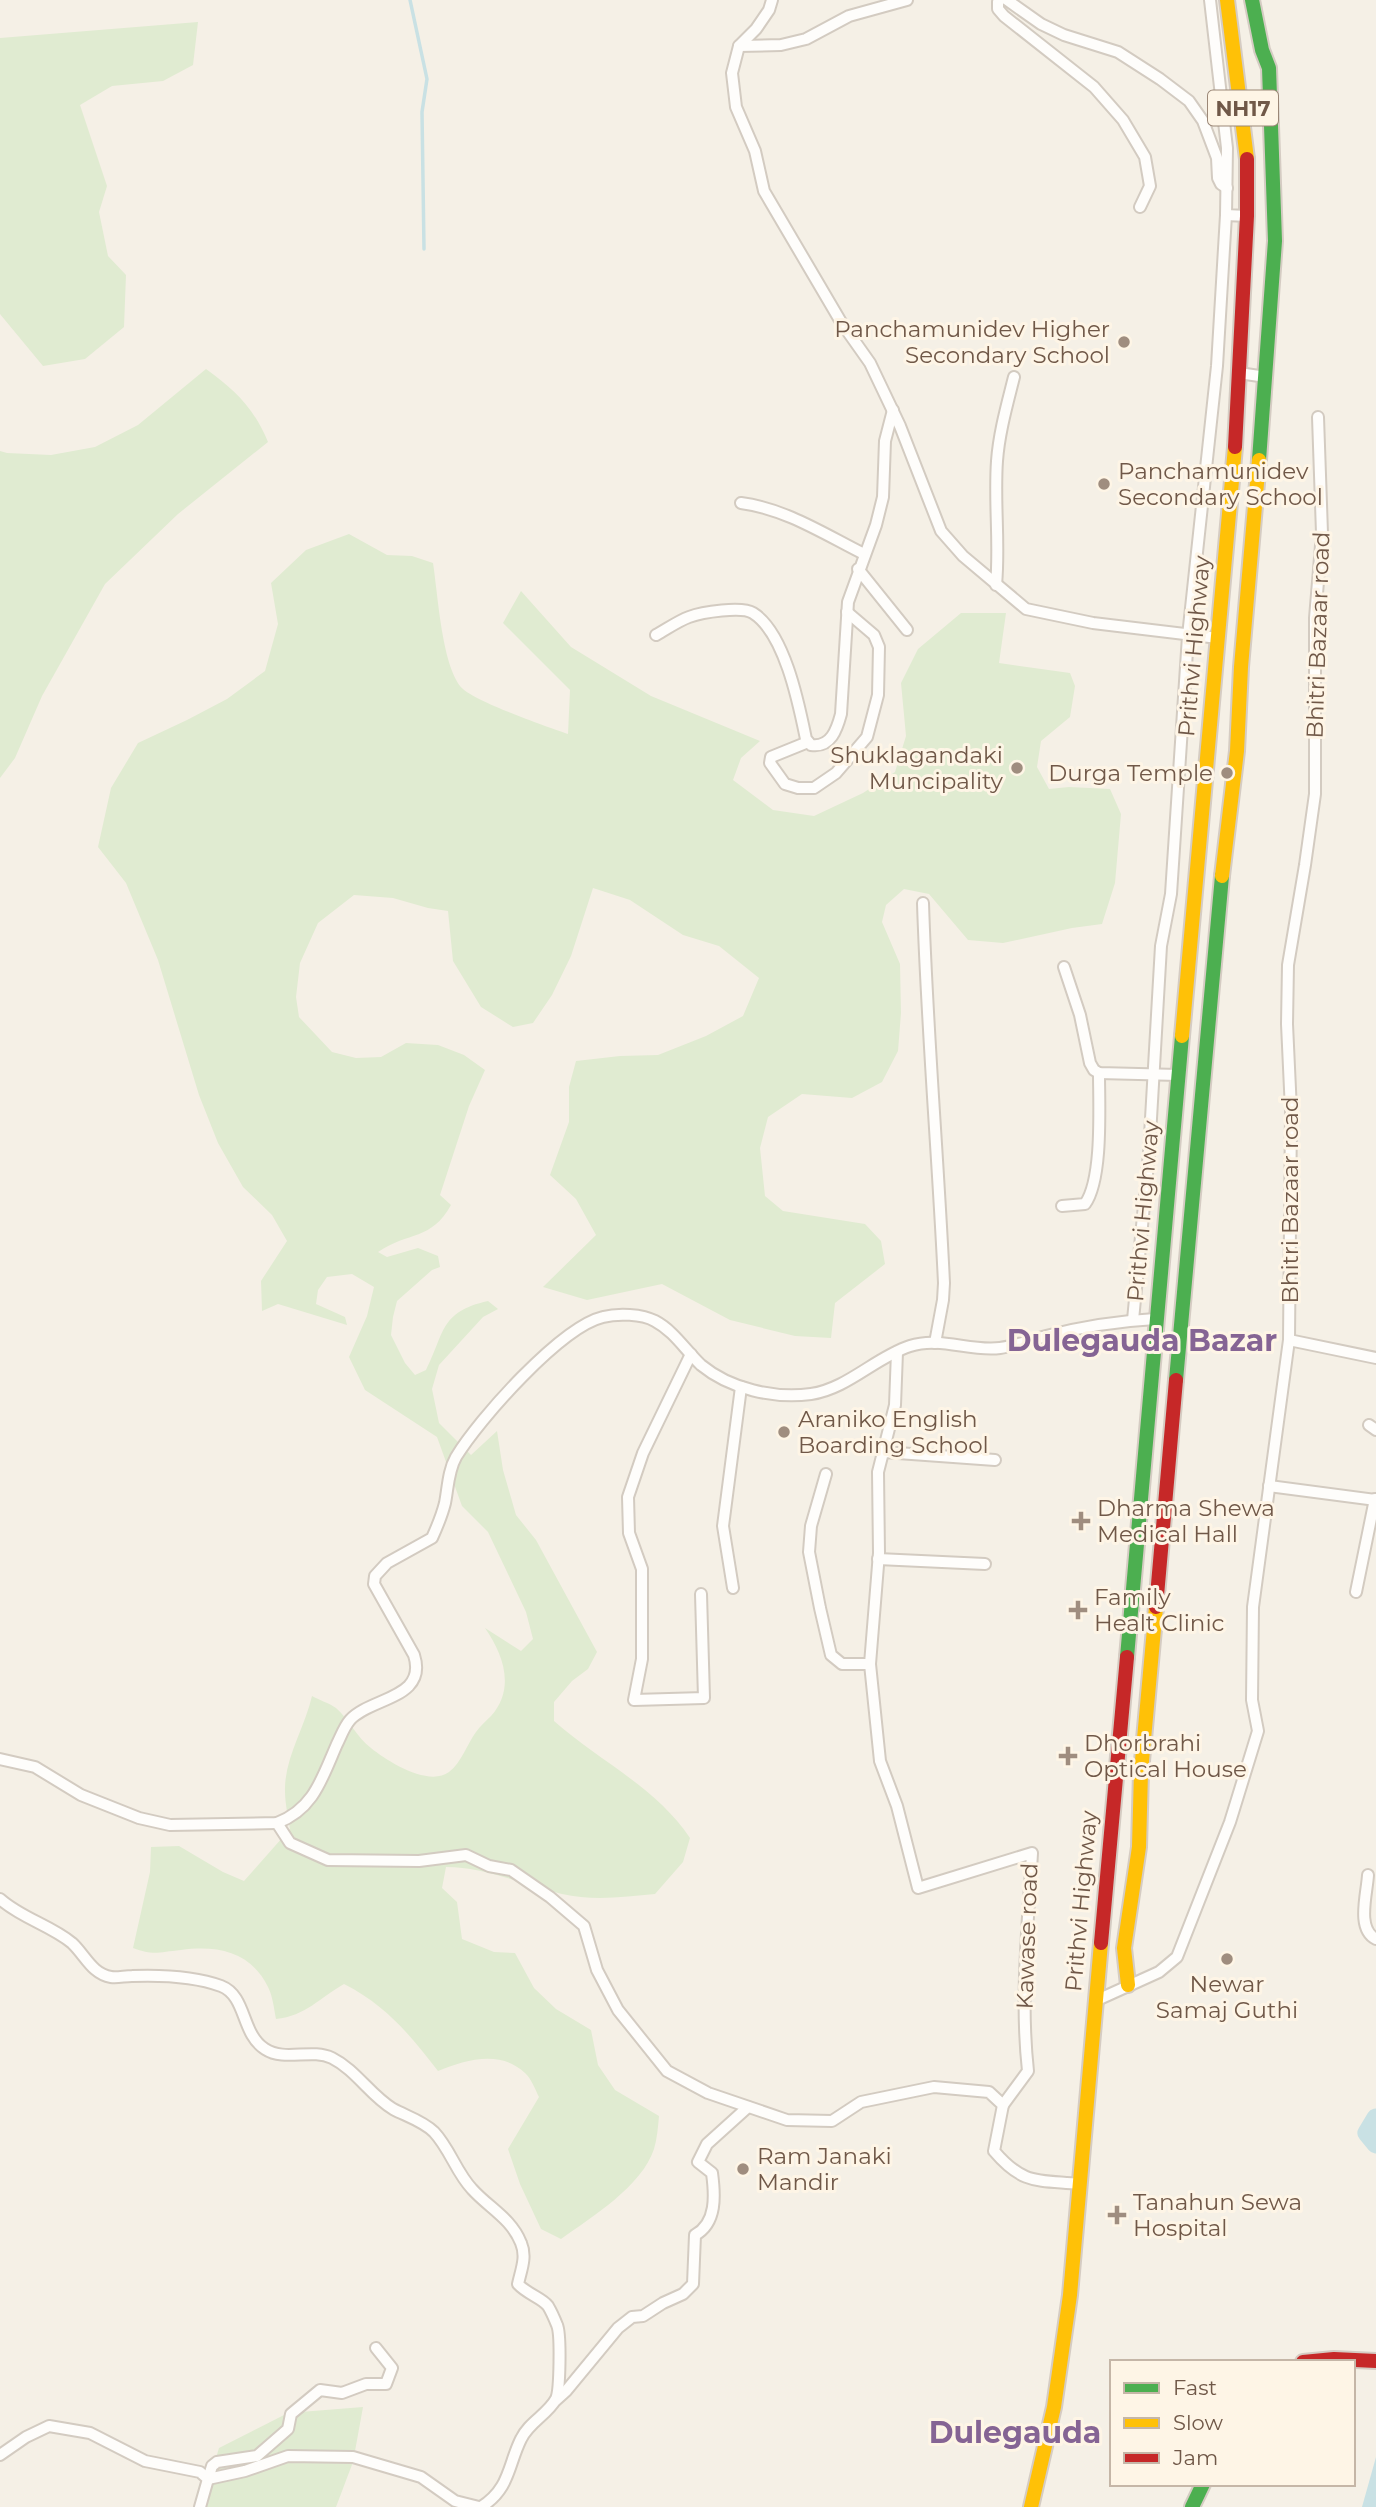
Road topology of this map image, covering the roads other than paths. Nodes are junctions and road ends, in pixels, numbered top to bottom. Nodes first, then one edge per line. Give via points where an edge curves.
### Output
1 (772, 0) edge
2 (907, 0) edge
3 (1000, 0) edge
4 (1007, 0) edge
5 (1210, 0) edge
6 (1227, 0) edge
7 (1252, 0) edge
8 (739, 46) junction
9 (1227, 188) junction
10 (1140, 207) dead end
11 (1226, 215) junction
12 (1247, 216) junction
13 (1239, 373) junction
14 (1014, 377) dead end
15 (1266, 377) junction
16 (893, 410) junction
17 (1318, 417) dead end
18 (741, 503) dead end
19 (864, 554) junction
20 (858, 569) junction
21 (996, 585) junction
22 (847, 612) junction
23 (907, 630) dead end
24 (656, 635) dead end
25 (1188, 636) junction
26 (1218, 638) junction
27 (808, 742) junction
28 (923, 903) dead end
29 (1064, 967) dead end
30 (1099, 1073) junction
31 (1153, 1073) junction
32 (1178, 1075) junction
33 (1062, 1206) dead end
34 (1156, 1319) junction
35 (1133, 1320) junction
36 (1290, 1340) junction
37 (935, 1343) junction
38 (897, 1352) junction
39 (691, 1354) junction
40 (1376, 1358) edge
41 (741, 1387) junction
42 (884, 1452) junction
43 (995, 1460) dead end
44 (826, 1474) dead end
45 (1269, 1486) junction
46 (1376, 1499) edge
47 (878, 1559) junction
48 (985, 1564) dead end
49 (733, 1588) dead end
50 (1356, 1592) dead end
51 (701, 1594) dead end
52 (870, 1664) junction
53 (0, 1759) edge
54 (277, 1823) junction
55 (1368, 1875) dead end
56 (0, 1899) edge
57 (1376, 1939) edge
58 (1128, 1985) junction
59 (1095, 2001) junction
60 (1003, 2105) junction
61 (748, 2107) junction
62 (1079, 2185) junction
63 (376, 2348) dead end
64 (1324, 2360) edge
65 (1355, 2360) edge
66 (1355, 2360) edge
67 (1376, 2361) edge
68 (555, 2400) junction
69 (0, 2455) edge
70 (208, 2479) junction
71 (1202, 2486) edge
72 (200, 2507) edge
73 (480, 2507) edge
74 (1031, 2507) edge
75 (1192, 2507) edge

1 - 8 street via 756,29
2 - 8 street via 849,16 806,39
3 - 10 street via 998,9 1004,16 1094,87 1123,120 1145,157 1150,186
4 - 9 street via 1064,35 1118,52 1189,101 1203,121 1217,158 1218,178
5 - 9 street via 1227,148
6 - 12 main road, Prithvi Highway / NH17 via 1247,149
7 - 15 main road via 1269,68 1275,241
8 - 16 street via 732,73 736,107 755,151 764,191 870,363
9 - 11 street
11 - 12 street
11 - 25 street via 1217,366
12 - 13 main road, Prithvi Highway / NH17
13 - 15 street
13 - 26 main road, Prithvi Highway / NH17
14 - 21 street via 996,462
15 - 58 main road via 1237,751 1157,1585 1139,1847 1125,1948
16 - 19 street via 885,441 883,497
16 - 21 street via 941,531
17 - 36 street, Bhitri Bazaar road via 1322,533 1315,618 1315,794 1288,965
18 - 19 street via 788,515
19 - 20 street
20 - 22 street
20 - 23 street
21 - 25 street via 1026,610
22 - 27 street via 843,696 836,731 817,746
22 - 27 street via 874,635 880,647 874,716 867,737 836,773 814,788 785,784 769,763 771,757
24 - 27 street via 690,616 734,609 751,612 781,650
25 - 26 street
25 - 31 street
26 - 32 main road, Prithvi Highway / NH17
28 - 37 street via 944,1283
29 - 30 street via 1090,1063
30 - 31 street
30 - 33 street via 1092,1193 1085,1204
31 - 32 street
31 - 35 street
32 - 34 main road, Prithvi Highway / NH17
34 - 35 street
34 - 59 main road, Prithvi Highway / NH17
35 - 37 street via 1000,1348
36 - 40 street
36 - 45 street, Bhitri Bazaar road
37 - 38 street via 911,1345
38 - 41 street via 824,1391 768,1394
38 - 42 street via 895,1405
39 - 41 street via 702,1366
39 - 51 street via 643,1453 628,1497 629,1533 642,1569 642,1659 634,1700 704,1698
39 - 54 street via 655,1321 626,1315 603,1317 553,1347 486,1415 455,1460 432,1538 393,1559 375,1576 380,1598 414,1655 413,1682 406,1690 356,1713 346,1724 308,1804
41 - 49 street via 723,1526
42 - 43 street
42 - 47 street via 878,1472
44 - 52 street via 811,1526 809,1552 831,1655 842,1664
45 - 46 street
45 - 58 street, Bhitri Bazaar road via 1253,1607 1252,1700 1258,1731 1254,1749 1177,1957 1159,1972
46 - 50 street
47 - 48 street
47 - 52 street
52 - 60 street, Kawase road via 880,1761 918,1888 1032,1853 1024,2007 1028,2071
53 - 54 street via 35,1767 81,1795 139,1818 170,1825
54 - 61 street via 290,1843 328,1860 419,1861 466,1854 489,1866 511,1870 584,1926 597,1970 618,2010 667,2071
55 - 57 street via 1364,1924
56 - 68 street via 71,1943 99,1974 192,1979 223,1987 239,2003 256,2043 285,2055 329,2057 391,2108 432,2130 473,2191 508,2220 521,2243 525,2258 518,2284 547,2305 559,2328 561,2364
58 - 59 street, Bhitri Bazaar road
59 - 62 main road, Prithvi Highway / NH17
60 - 61 street via 989,2092 934,2087 861,2102 832,2121 787,2120
60 - 62 street, Kawase road via 994,2151 1010,2171 1028,2179
61 - 68 street via 706,2144 698,2162 712,2173 714,2199 708,2223 695,2235 693,2284 683,2294 618,2328
62 - 74 main road, Prithvi Highway / NH17 via 1054,2407
63 - 70 street via 392,2368 387,2384 366,2384 342,2393 320,2390 291,2414 288,2429 257,2456 217,2462
64 - 66 main road
65 - 67 main road
68 - 73 street via 529,2424 500,2490
69 - 70 street via 49,2426 90,2433 145,2461 200,2472
70 - 72 street
70 - 73 street via 288,2456 353,2457 421,2477 455,2501
71 - 75 main road

